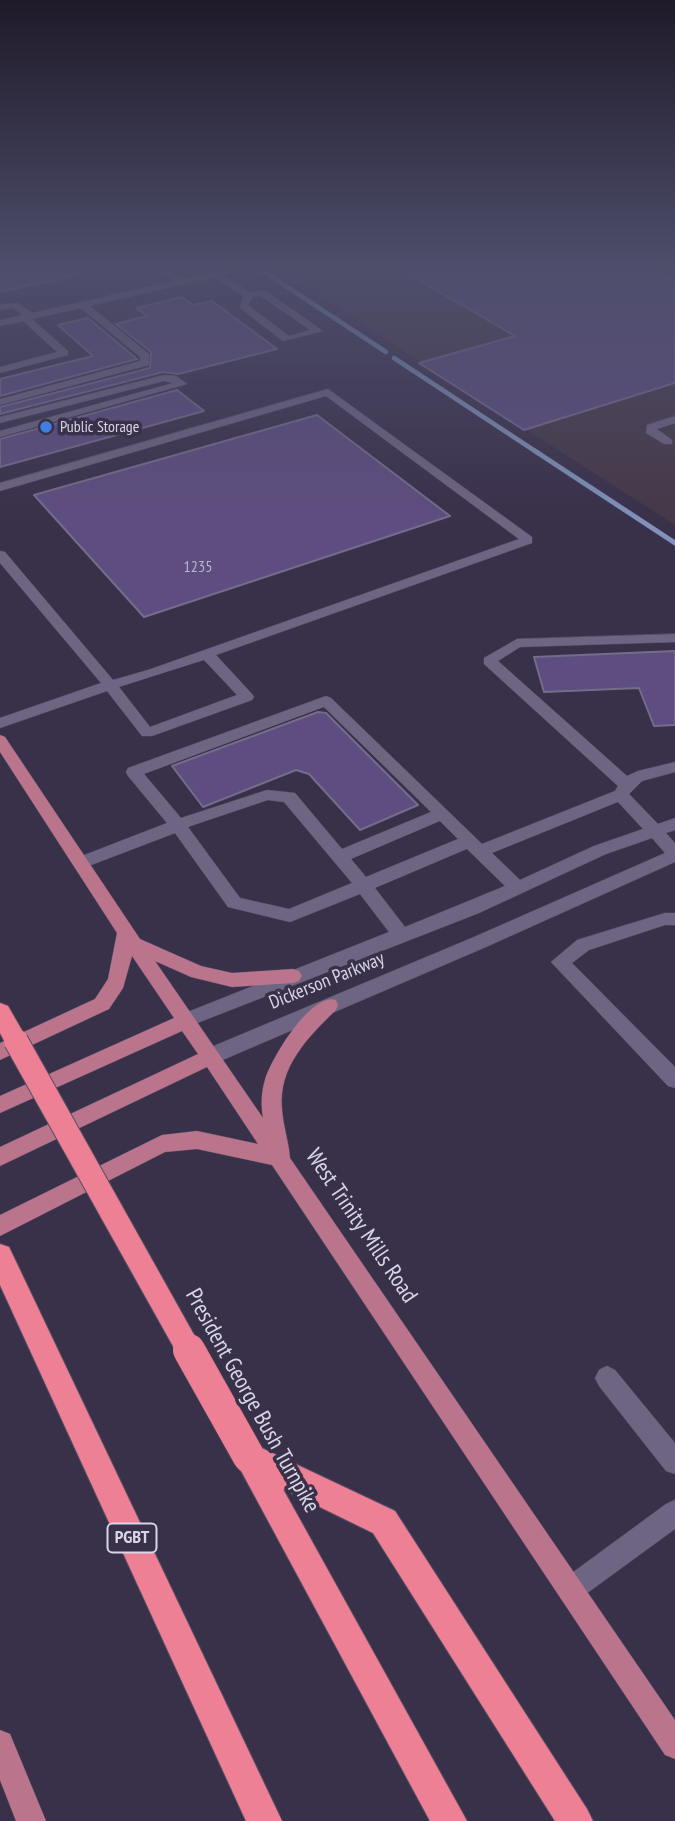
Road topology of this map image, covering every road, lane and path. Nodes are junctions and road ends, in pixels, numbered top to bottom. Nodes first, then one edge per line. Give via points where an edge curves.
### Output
1 (64, 353) edge
2 (141, 353) edge
3 (0, 370) edge
4 (0, 402) edge
5 (675, 419) edge
6 (0, 420) edge
7 (0, 434) edge
8 (671, 441) edge
9 (650, 448) dead end
10 (0, 487) edge
11 (0, 555) edge
12 (675, 638) edge
13 (207, 654) junction
14 (110, 685) junction
15 (0, 723) edge
16 (0, 740) edge
17 (675, 767) edge
18 (624, 789) junction
19 (441, 814) junction
20 (675, 824) edge
21 (178, 825) junction
22 (655, 830) junction
23 (475, 846) junction
24 (675, 854) edge
25 (340, 857) junction
26 (80, 863) junction
27 (363, 885) junction
28 (518, 888) junction
29 (675, 919) edge
30 (401, 936) junction
31 (131, 938) junction
32 (293, 976) junction
33 (329, 1005) junction
34 (0, 1012) edge
35 (187, 1020) junction
36 (0, 1052) edge
37 (211, 1056) junction
38 (675, 1080) edge
39 (0, 1105) edge
40 (0, 1157) edge
41 (280, 1158) junction
42 (0, 1226) edge
43 (0, 1256) edge
44 (607, 1378) dead end
45 (249, 1457) junction
46 (675, 1462) edge
47 (675, 1513) edge
48 (570, 1590) junction
49 (0, 1744) edge
50 (675, 1745) edge
51 (31, 1821) edge
52 (264, 1821) edge
53 (449, 1821) edge
54 (575, 1821) edge

1 - 3 street
2 - 4 street via 145,363 135,368
5 - 8 street via 651,427 652,433
6 - 7 street via 164,378 182,384
8 - 9 street
10 - 13 street via 328,392 528,540
11 - 14 street
12 - 18 street via 517,643 489,661
13 - 14 street
13 - 14 street via 247,696 147,733
14 - 15 street
16 - 26 main road, West Trinity Mills Road
17 - 18 street via 635,777
18 - 22 street
18 - 23 street
19 - 21 street via 326,701 134,772
19 - 23 street
19 - 25 street
20 - 22 street, Dickerson Parkway
21 - 25 street via 267,795 289,797
21 - 26 street
21 - 27 street via 234,903 290,916
22 - 24 street
22 - 28 street, Dickerson Parkway
23 - 27 street
23 - 28 street
24 - 33 street, Dickerson Parkway
25 - 27 street
26 - 31 main road, West Trinity Mills Road
27 - 30 street
28 - 30 street, Dickerson Parkway
29 - 38 street via 583,945 560,962
30 - 32 street, Dickerson Parkway
31 - 32 main road via 197,972 232,980
31 - 35 main road, West Trinity Mills Road
31 - 36 main road via 119,978 102,1004
32 - 35 street, Dickerson Parkway
33 - 37 street, Dickerson Parkway
33 - 41 main road via 299,1034 280,1065 272,1097
34 - 45 highway, President George Bush Turnpike, bridge
35 - 37 main road, West Trinity Mills Road
35 - 39 main road, Dickerson Parkway
37 - 40 main road, Dickerson Parkway
37 - 41 main road, West Trinity Mills Road
41 - 42 main road via 197,1140 162,1144
41 - 48 main road, West Trinity Mills Road
43 - 52 highway, PGBT
44 - 46 street
45 - 53 highway, President George Bush Turnpike
45 - 54 highway via 384,1522
47 - 48 street
48 - 50 main road, West Trinity Mills Road
49 - 51 main road

